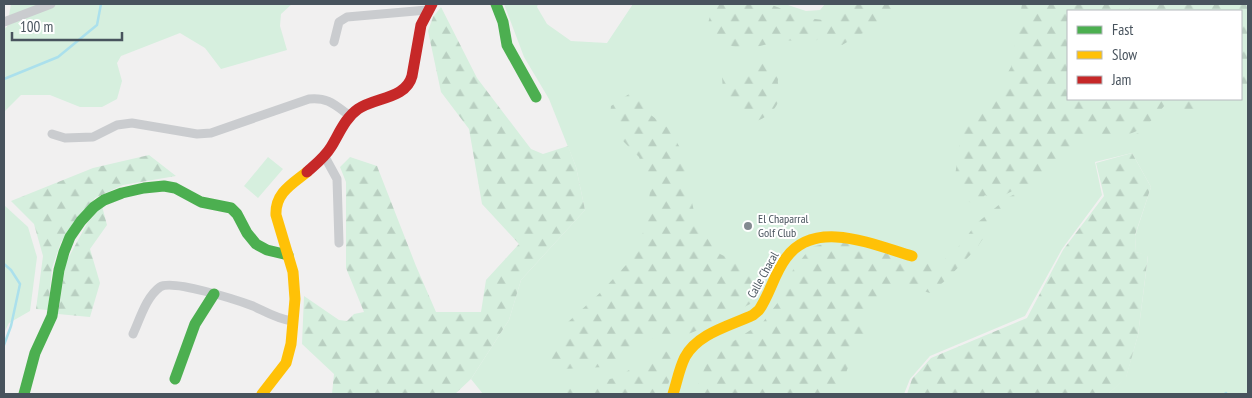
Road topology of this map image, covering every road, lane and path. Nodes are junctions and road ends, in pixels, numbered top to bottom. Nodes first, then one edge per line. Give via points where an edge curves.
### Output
1 (50, 4) edge
2 (496, 4) edge
3 (429, 7) edge
4 (4, 22) edge
5 (334, 42) dead end
6 (536, 97) dead end
7 (350, 116) junction
8 (52, 134) dead end
9 (324, 157) junction
10 (339, 243) dead end
11 (288, 255) junction
12 (912, 256) dead end
13 (214, 294) junction
14 (292, 321) junction
15 (133, 334) dead end
16 (175, 379) dead end
17 (24, 394) edge
18 (262, 394) edge
19 (673, 394) edge

1 - 4 street
2 - 6 street via 507,45
3 - 5 street via 347,17 339,22
3 - 7 street via 420,28 409,86 370,102
7 - 8 street via 321,98 309,99 211,133 197,134 132,123 116,125 84,138
7 - 9 street
9 - 10 street via 337,179
9 - 11 street via 278,198 276,214
11 - 14 street via 295,286
11 - 17 street via 264,249 252,242 232,209 199,201 181,190 155,186 105,199 91,210 63,253 52,319 31,364
12 - 19 street, Calle Chacal via 840,237 808,241 785,260 759,310 695,344 682,366
13 - 14 street
13 - 15 street via 164,285 149,299
13 - 16 street via 198,314
14 - 18 street via 286,363

